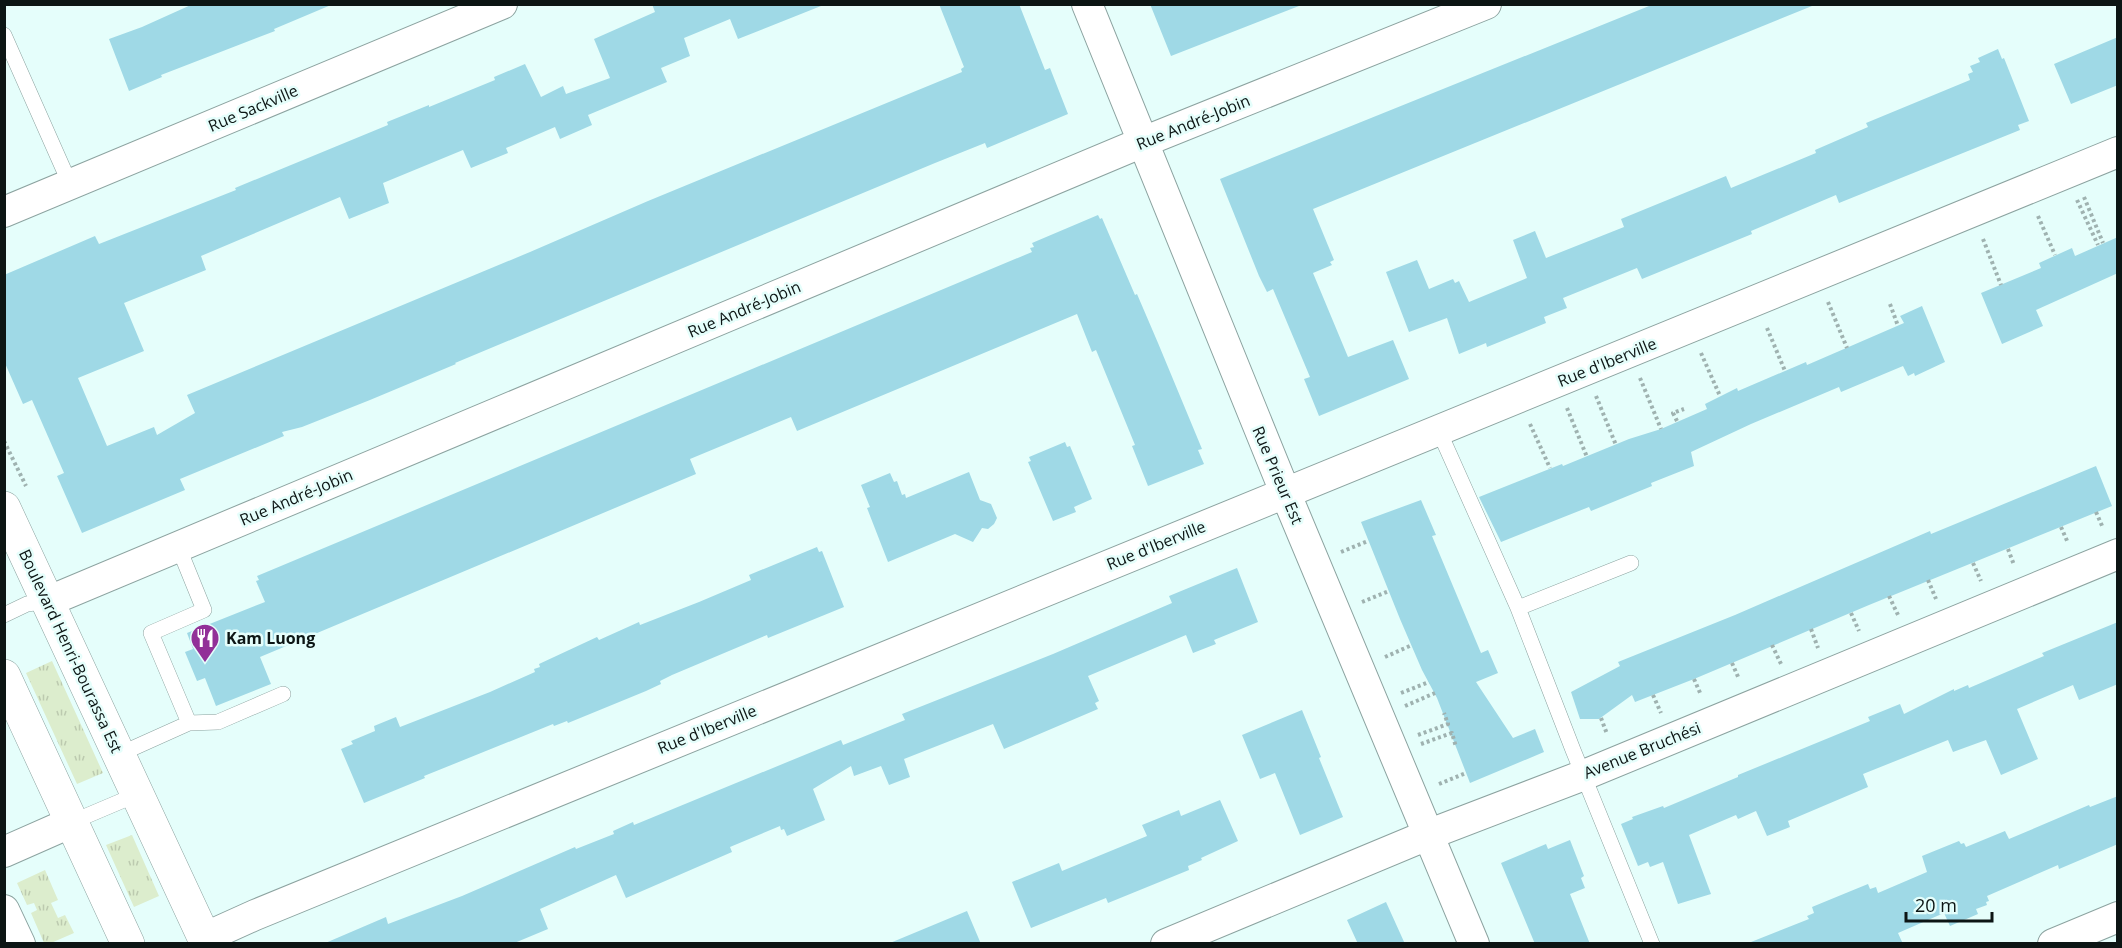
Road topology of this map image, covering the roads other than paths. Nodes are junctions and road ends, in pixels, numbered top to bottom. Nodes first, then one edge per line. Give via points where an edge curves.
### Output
1 (502, 4) edge
2 (1087, 4) edge
3 (1486, 4) edge
4 (4, 35) edge
5 (1143, 142) junction
6 (2118, 152) edge
7 (70, 184) junction
8 (4, 212) edge
9 (1440, 431) junction
10 (1285, 492) junction
11 (4, 508) edge
12 (2111, 543) edge
13 (178, 546) junction
14 (1631, 563) dead end
15 (49, 601) junction
16 (1518, 608) junction
17 (4, 615) edge
18 (4, 676) edge
19 (282, 694) dead end
20 (189, 723) junction
21 (120, 754) junction
22 (1584, 775) junction
23 (138, 794) junction
24 (72, 822) junction
25 (1430, 834) junction
26 (4, 852) edge
27 (4, 910) edge
28 (2118, 917) edge
29 (203, 942) edge
30 (20, 944) edge
31 (128, 944) edge
32 (1166, 944) edge
33 (1474, 944) edge
34 (1652, 944) edge
35 (2054, 944) edge

1 - 7 street, Rue Sackville
2 - 5 street, Rue Prieur Est
3 - 5 street, Rue André-Jobin
4 - 7 lane
5 - 10 street, Rue Prieur Est
5 - 13 street, Rue André-Jobin
6 - 9 street, Rue d'Iberville
7 - 8 street, Rue Sackville
9 - 10 street, Rue d'Iberville
9 - 16 lane
10 - 25 street, Rue Prieur Est
10 - 29 street, Rue d'Iberville via 266,911
11 - 15 main road, Boulevard Henri-Bourassa Est
12 - 22 street, Avenue Bruchési
13 - 15 street, Rue André-Jobin
13 - 20 lane via 204,610 151,633
14 - 16 lane
15 - 17 lane, Rue André-Jobin via 27,604
15 - 21 main road, Boulevard Henri-Bourassa Est
16 - 22 lane
18 - 24 main road
19 - 20 lane via 218,722
20 - 21 lane
21 - 23 main road, Boulevard Henri-Bourassa Est
22 - 25 street, Avenue Bruchési
22 - 34 lane
23 - 24 lane
23 - 29 main road, Boulevard Henri-Bourassa Est
24 - 26 street
24 - 31 main road
25 - 32 street, Avenue Bruchési
25 - 33 street, Rue Prieur Est
27 - 30 street
28 - 35 street

